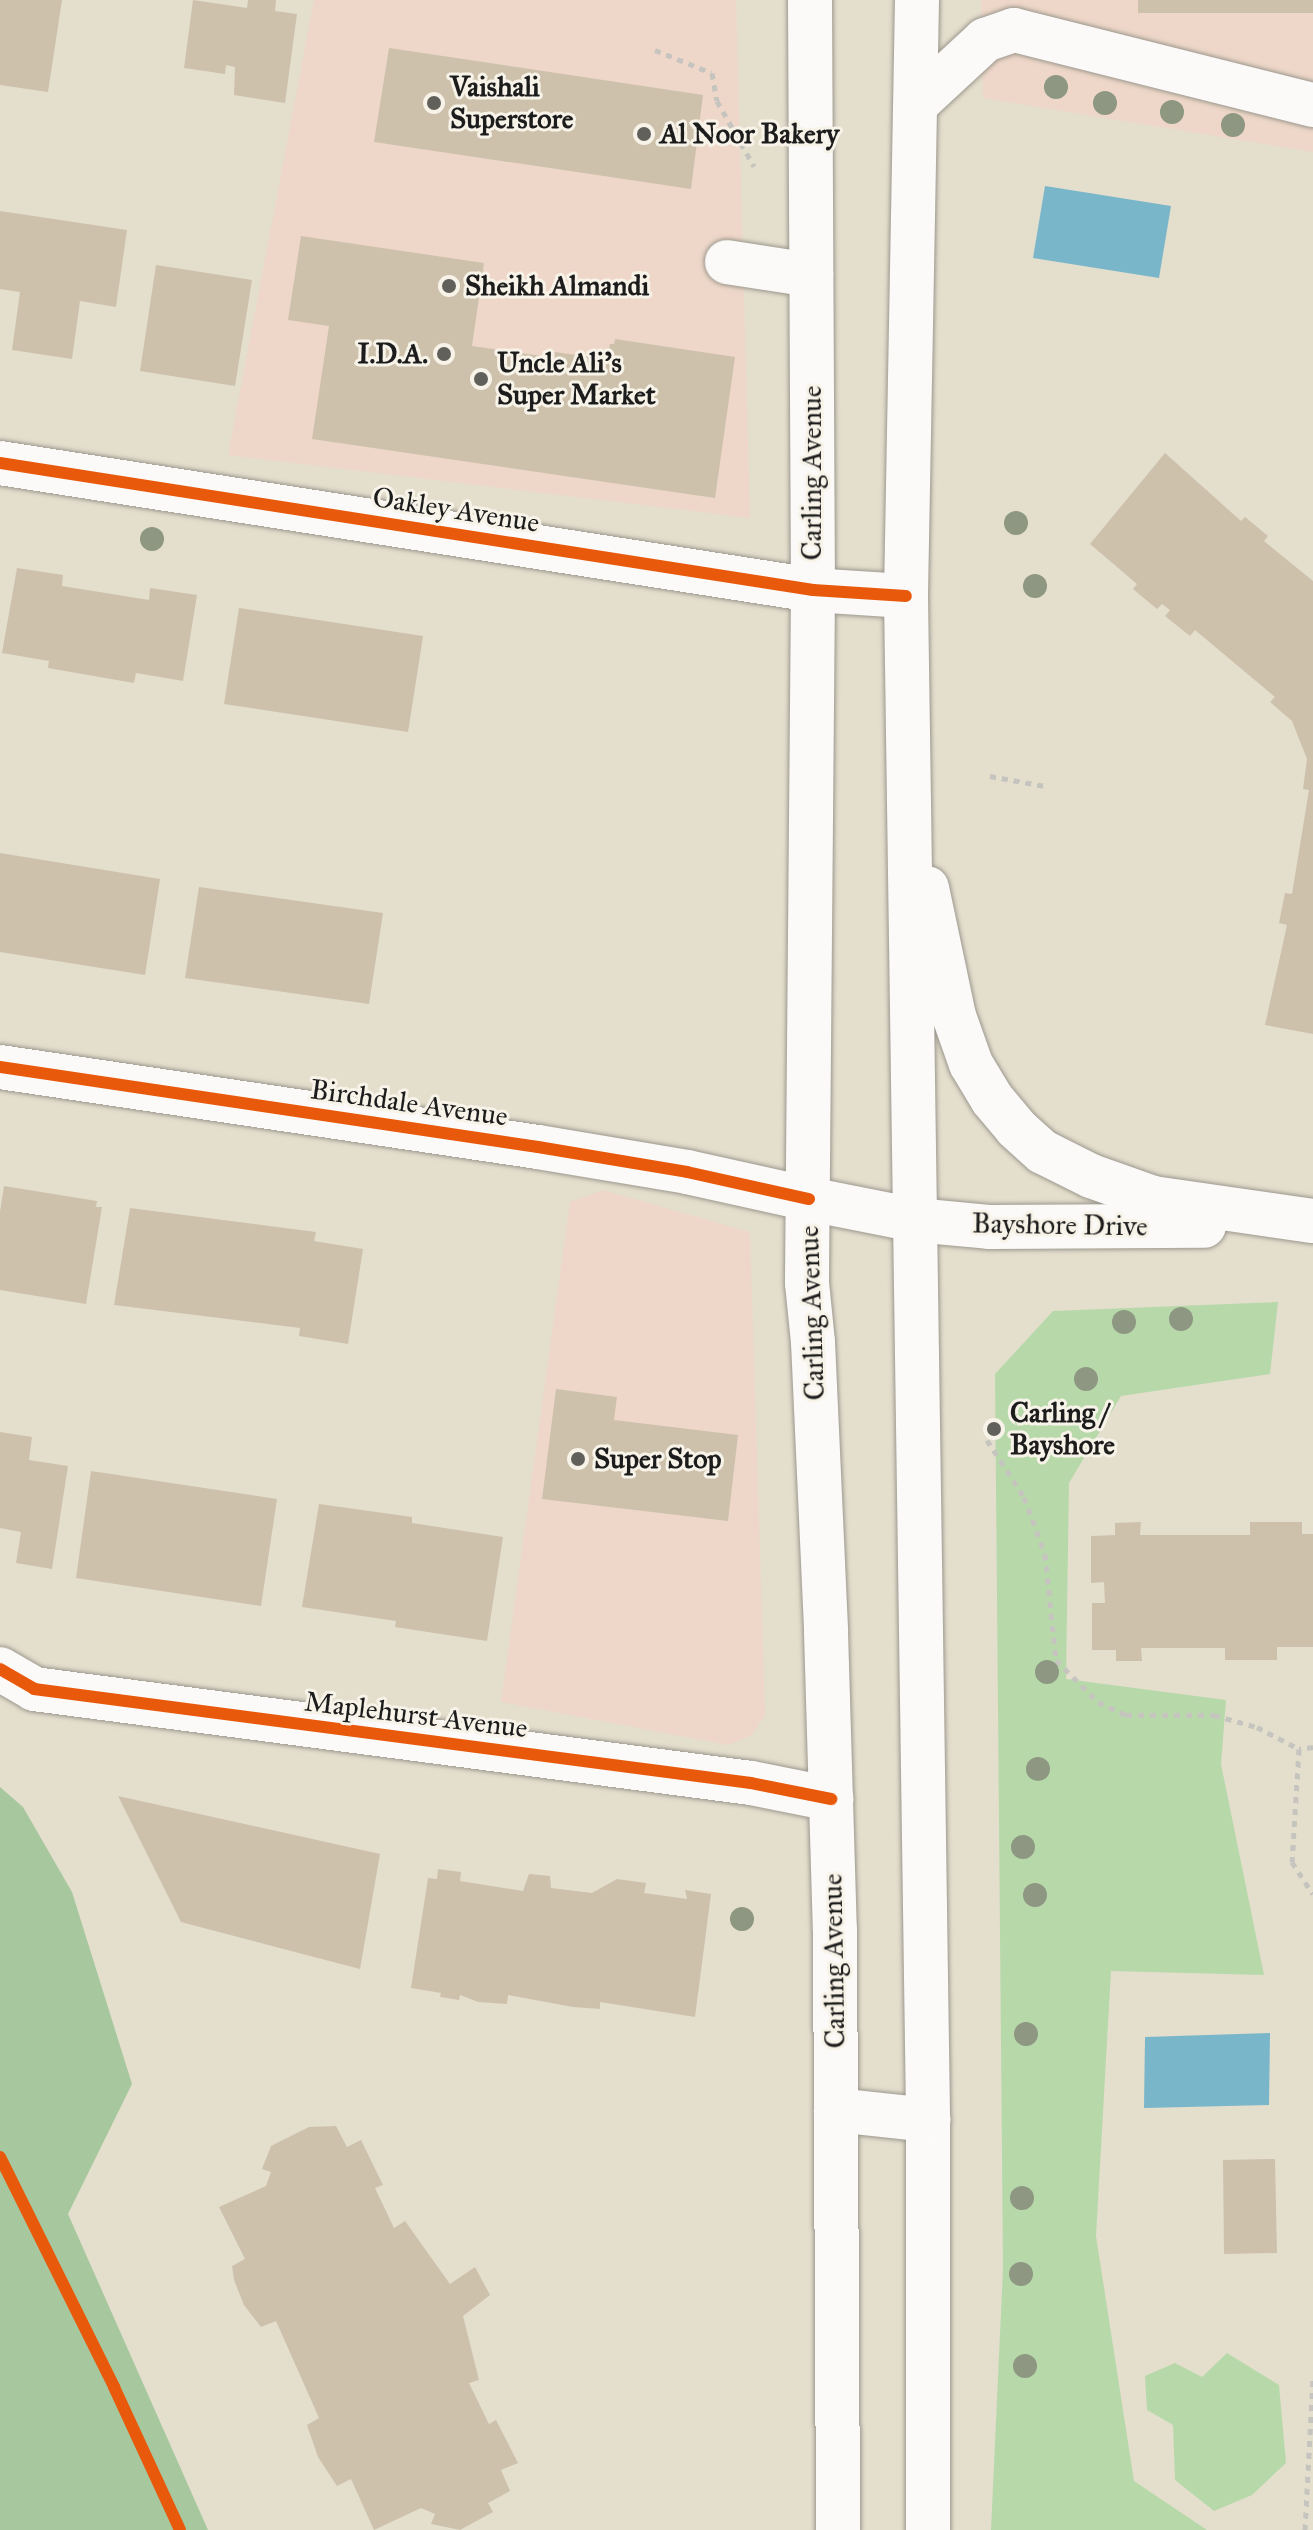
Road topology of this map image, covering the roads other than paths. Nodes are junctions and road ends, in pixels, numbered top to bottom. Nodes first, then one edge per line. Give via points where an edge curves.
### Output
1 (810, 0) edge
2 (917, 0) edge
3 (917, 103) junction
4 (1313, 105) edge
5 (727, 262) dead end
6 (811, 275) junction
7 (0, 463) edge
8 (813, 590) junction
9 (906, 596) junction
10 (908, 794) junction
11 (0, 1067) edge
12 (809, 1199) junction
13 (915, 1220) junction
14 (1313, 1224) edge
15 (0, 1669) edge
16 (831, 1799) junction
17 (836, 2110) junction
18 (928, 2120) junction
19 (838, 2530) edge
20 (928, 2530) edge

1 - 6 main road, Carling Avenue
2 - 3 main road
3 - 4 main road via 985,40 1014,30
3 - 9 main road
5 - 6 main road
6 - 8 main road, Carling Avenue
7 - 8 main road, Oakley Avenue
8 - 9 main road, Oakley Avenue
8 - 12 main road, Carling Avenue
9 - 10 main road
10 - 13 main road
10 - 14 main road via 954,1016 971,1064 1016,1128 1043,1152 1153,1198
11 - 12 main road, Birchdale Avenue via 538,1147
12 - 13 main road, Bayshore Drive
12 - 16 main road, Carling Avenue via 807,1283
13 - 14 main road, Bayshore Drive via 989,1227
13 - 18 main road
15 - 16 main road, Maplehurst Avenue via 34,1689 751,1783
16 - 17 main road, Carling Avenue
17 - 18 main road
17 - 19 main road, Carling Avenue
18 - 20 main road

